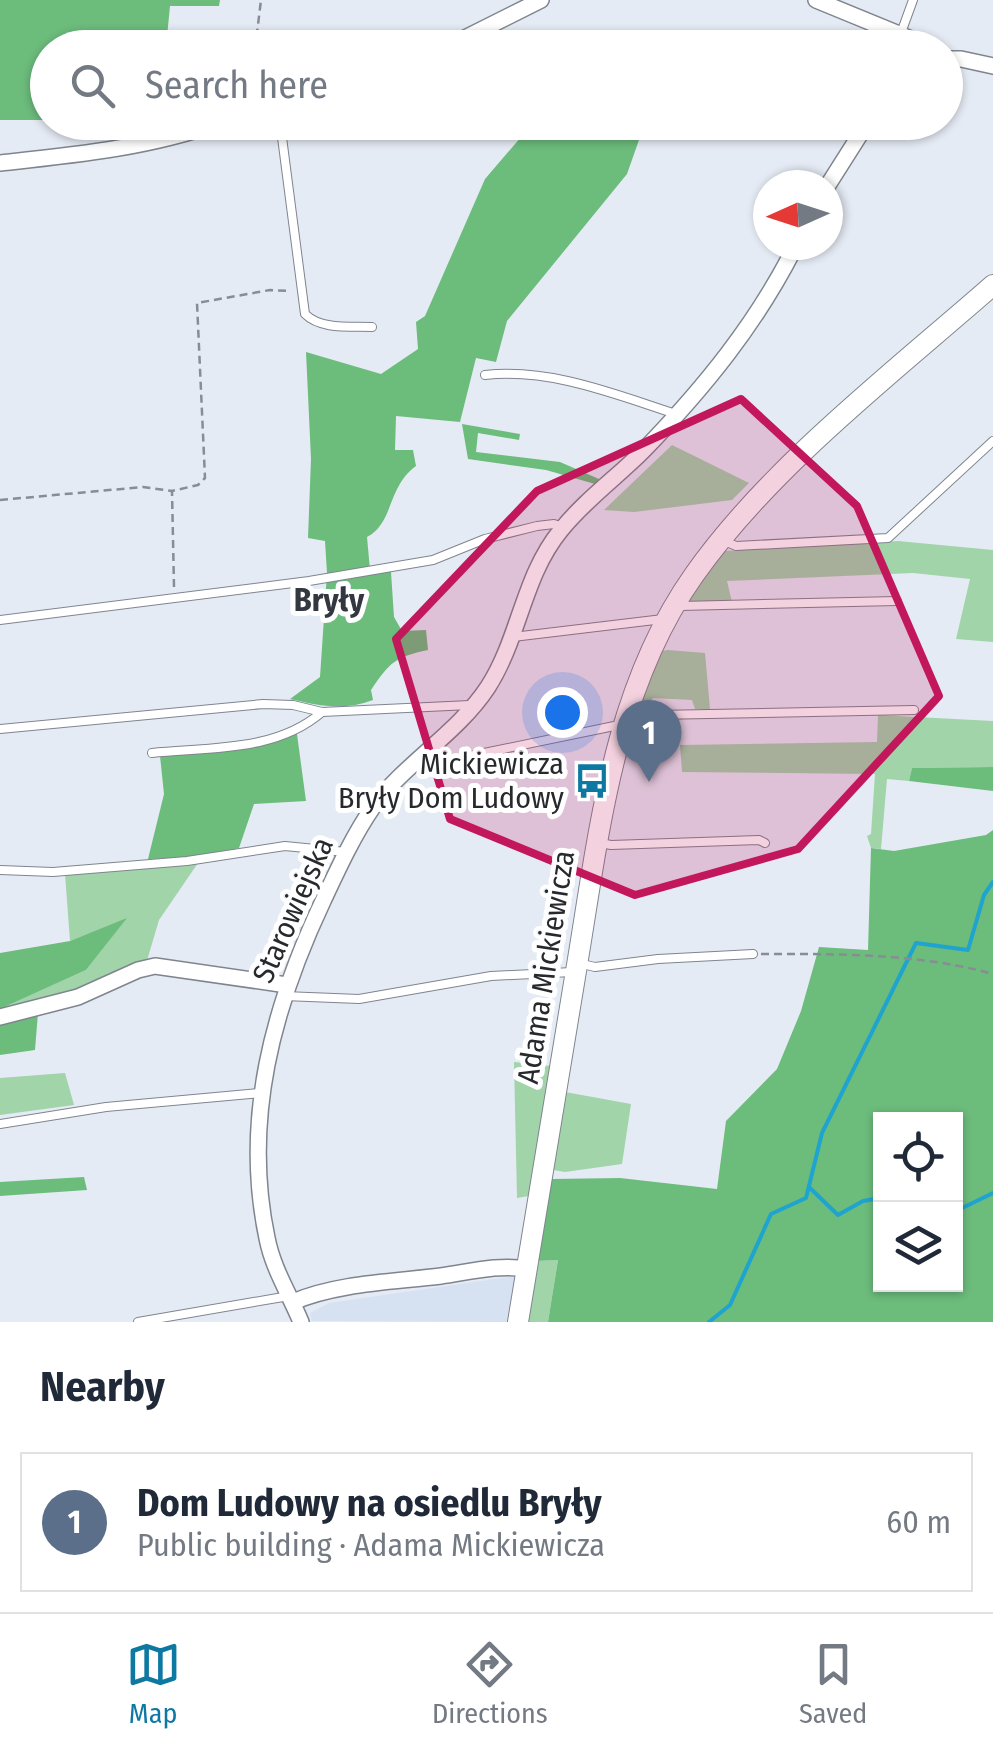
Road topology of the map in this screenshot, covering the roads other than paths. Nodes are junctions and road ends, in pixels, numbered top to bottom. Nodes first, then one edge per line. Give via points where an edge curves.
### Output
1 (541, 0) edge
2 (816, 0) edge
3 (913, 0) edge
4 (481, 30) edge
5 (893, 30) edge
6 (902, 30) edge
7 (963, 58) edge
8 (993, 66) edge
9 (165, 140) edge
10 (282, 140) edge
11 (857, 140) edge
12 (0, 163) edge
13 (838, 170) edge
14 (788, 260) edge
15 (993, 285) edge
16 (372, 327) dead end
17 (485, 376) dead end
18 (676, 414) junction
19 (993, 441) edge
20 (563, 527) junction
21 (722, 540) junction
22 (898, 602) dead end
23 (672, 612) junction
24 (0, 620) edge
25 (513, 637) junction
26 (474, 704) junction
27 (914, 710) dead end
28 (322, 712) junction
29 (626, 718) junction
30 (0, 730) edge
31 (152, 753) dead end
32 (424, 756) junction
33 (596, 842) junction
34 (766, 843) dead end
35 (346, 852) junction
36 (0, 870) edge
37 (753, 954) road end
38 (577, 968) junction
39 (285, 991) junction
40 (0, 1017) edge
41 (260, 1093) junction
42 (0, 1124) edge
43 (528, 1269) junction
44 (291, 1299) junction
45 (138, 1322) edge
46 (301, 1322) edge
47 (518, 1322) edge

1 - 4 street
2 - 5 street
3 - 6 lane
7 - 8 street
9 - 12 street
10 - 16 lane via 305,314 313,321
11 - 13 street
14 - 18 street, Starowiejska via 753,323
15 - 21 street, Adama Mickiewicza via 803,452
17 - 18 lane via 549,377
18 - 20 street, Starowiejska
19 - 21 lane via 888,538 736,546
20 - 24 lane via 549,524 433,560 309,582
20 - 25 street, Starowiejska via 533,576
21 - 23 street, Adama Mickiewicza
22 - 23 lane via 764,602
23 - 25 lane
23 - 29 street, Adama Mickiewicza
25 - 26 street, Starowiejska
26 - 28 lane
26 - 32 street, Starowiejska
27 - 29 lane
28 - 30 lane via 263,704
28 - 31 lane via 273,740
29 - 32 lane via 456,758
29 - 33 street, Adama Mickiewicza
32 - 35 street, Starowiejska via 374,808
33 - 34 lane
33 - 38 street, Adama Mickiewicza
35 - 36 lane via 276,846 187,861
35 - 39 street, Starowiejska
37 - 38 lane
38 - 39 lane via 359,999
38 - 43 street, Adama Mickiewicza
39 - 40 street via 155,966 78,997
39 - 41 street, Starowiejska
41 - 42 lane
41 - 44 street, Starowiejska via 262,1209 272,1260
43 - 44 street
43 - 47 street, Adama Mickiewicza
44 - 45 lane
44 - 46 street, Starowiejska

